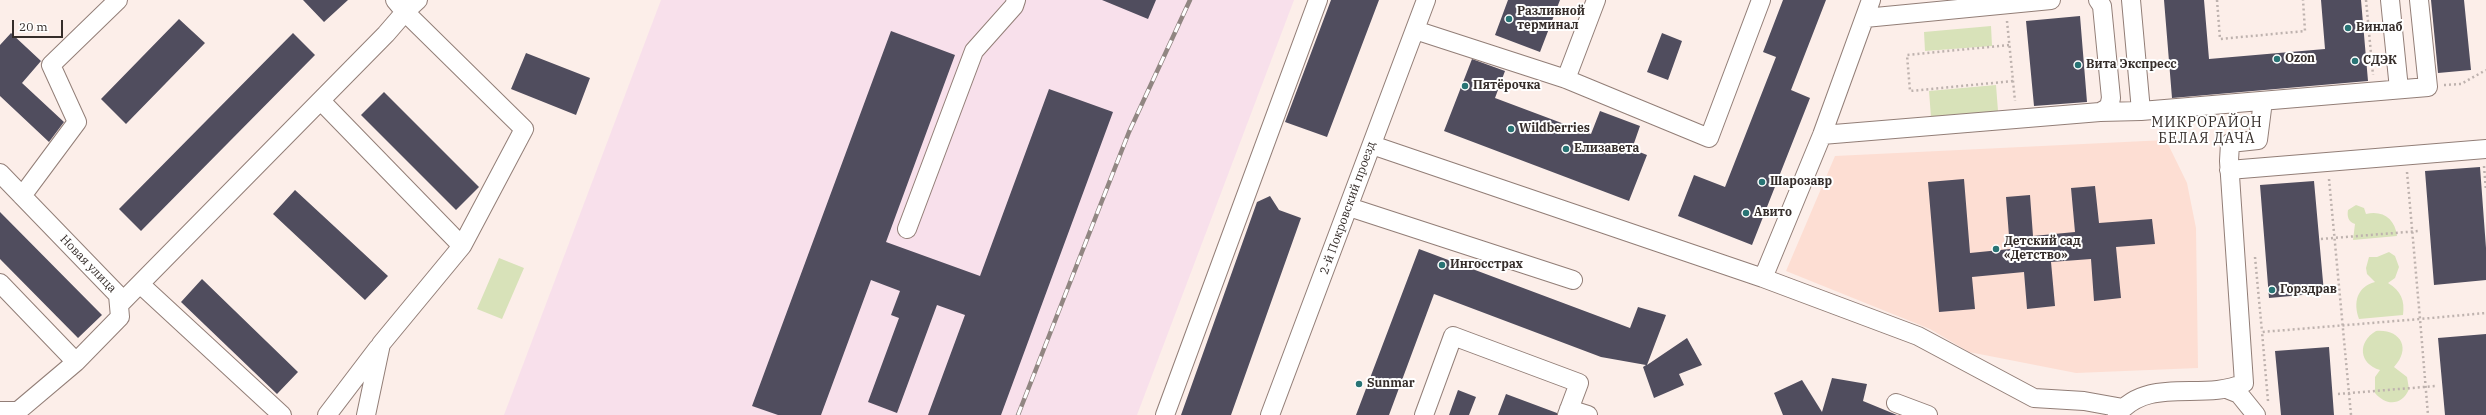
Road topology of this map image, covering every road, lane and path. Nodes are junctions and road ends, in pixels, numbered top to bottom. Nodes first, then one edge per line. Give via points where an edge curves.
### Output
1 (118, 0) edge
2 (1016, 0) edge
3 (1318, 0) edge
4 (1426, 0) edge
5 (1596, 0) edge
6 (1761, 0) edge
7 (1871, 0) edge
8 (2051, 0) edge
9 (2098, 0) edge
10 (2131, 0) edge
11 (2217, 0) edge
12 (2302, 0) edge
13 (2366, 0) edge
14 (2390, 0) edge
15 (2419, 0) edge
16 (406, 4) edge
17 (1948, 5) edge
18 (1865, 18) junction
19 (2007, 21) dead end
20 (1415, 30) junction
21 (2009, 46) junction
22 (2486, 70) edge
23 (1566, 79) junction
24 (2013, 81) junction
25 (2373, 81) dead end
26 (2461, 84) dead end
27 (2399, 89) junction
28 (321, 101) junction
29 (2263, 101) junction
30 (2015, 105) dead end
31 (2141, 111) junction
32 (2100, 112) junction
33 (1822, 135) junction
34 (1372, 145) junction
35 (2486, 149) edge
36 (2406, 168) dead end
37 (2229, 170) junction
38 (0, 173) edge
39 (2328, 175) dead end
40 (22, 196) junction
41 (1349, 207) junction
42 (907, 229) dead end
43 (2419, 231) dead end
44 (2412, 232) junction
45 (2334, 238) junction
46 (2321, 239) dead end
47 (462, 246) junction
48 (2254, 254) dead end
49 (1762, 278) junction
50 (1573, 280) dead end
51 (0, 283) edge
52 (140, 284) junction
53 (119, 305) junction
54 (2486, 313) edge
55 (2420, 319) junction
56 (2342, 325) junction
57 (2262, 332) junction
58 (2241, 334) junction
59 (381, 344) junction
60 (76, 362) junction
61 (2436, 386) dead end
62 (2426, 387) junction
63 (2229, 390) junction
64 (2349, 393) junction
65 (2338, 394) dead end
66 (1896, 403) dead end
67 (2262, 409) edge
68 (0, 410) edge
69 (2120, 411) edge
70 (1568, 412) edge
71 (282, 415) edge
72 (327, 415) edge
73 (366, 415) edge
74 (1165, 415) edge
75 (1270, 415) edge
76 (1424, 415) edge
77 (1588, 415) edge
78 (1928, 415) edge
79 (2351, 415) edge
80 (2428, 415) edge

1 - 40 street via 51,65 77,122
2 - 42 street via 1014,6 974,51
3 - 74 street
4 - 20 street, 2-й Покровский проезд
5 - 23 street
6 - 23 street via 1709,138
7 - 18 street
8 - 17 street
9 - 32 street via 2102,6 2111,98 2109,107
10 - 31 street
11 - 12 path via 2220,39 2305,31
13 - 25 path
14 - 27 street
15 - 27 street via 2428,87
16 - 28 street
16 - 47 street via 524,128
17 - 18 street
18 - 33 street
19 - 21 path
20 - 23 street
20 - 34 street, 2-й Покровский проезд
21 - 24 path
21 - 24 path via 1906,55 1910,91
22 - 26 path
24 - 30 path
27 - 29 street
28 - 47 street
28 - 52 street
29 - 31 street
29 - 37 street via 2258,140 2230,143
31 - 32 street
32 - 33 street
33 - 49 street
34 - 41 street, 2-й Покровский проезд
34 - 49 street
35 - 37 street
36 - 44 path
37 - 58 street
38 - 40 street, Новая улица
39 - 45 path
40 - 53 street, Новая улица via 118,295
41 - 50 street
41 - 75 street, 2-й Покровский проезд
43 - 44 path
44 - 45 path
44 - 55 path
45 - 46 path
45 - 56 path
47 - 59 street
48 - 57 path
49 - 69 street via 1918,336 2034,398 2084,401
51 - 60 street
52 - 53 street
52 - 71 street
53 - 60 street, Новая улица via 120,317
54 - 55 path
55 - 56 path
55 - 62 path
56 - 57 path
56 - 64 path
57 - 58 path
57 - 67 path
58 - 63 street via 2244,383
59 - 72 street
59 - 73 street
60 - 68 street, Новая улица via 18,411
61 - 62 path
62 - 64 path
62 - 80 path
63 - 67 street
63 - 69 street via 2158,392 2143,395
64 - 65 path
64 - 79 path
66 - 78 street
70 - 76 street via 1579,383 1453,336
70 - 77 street

